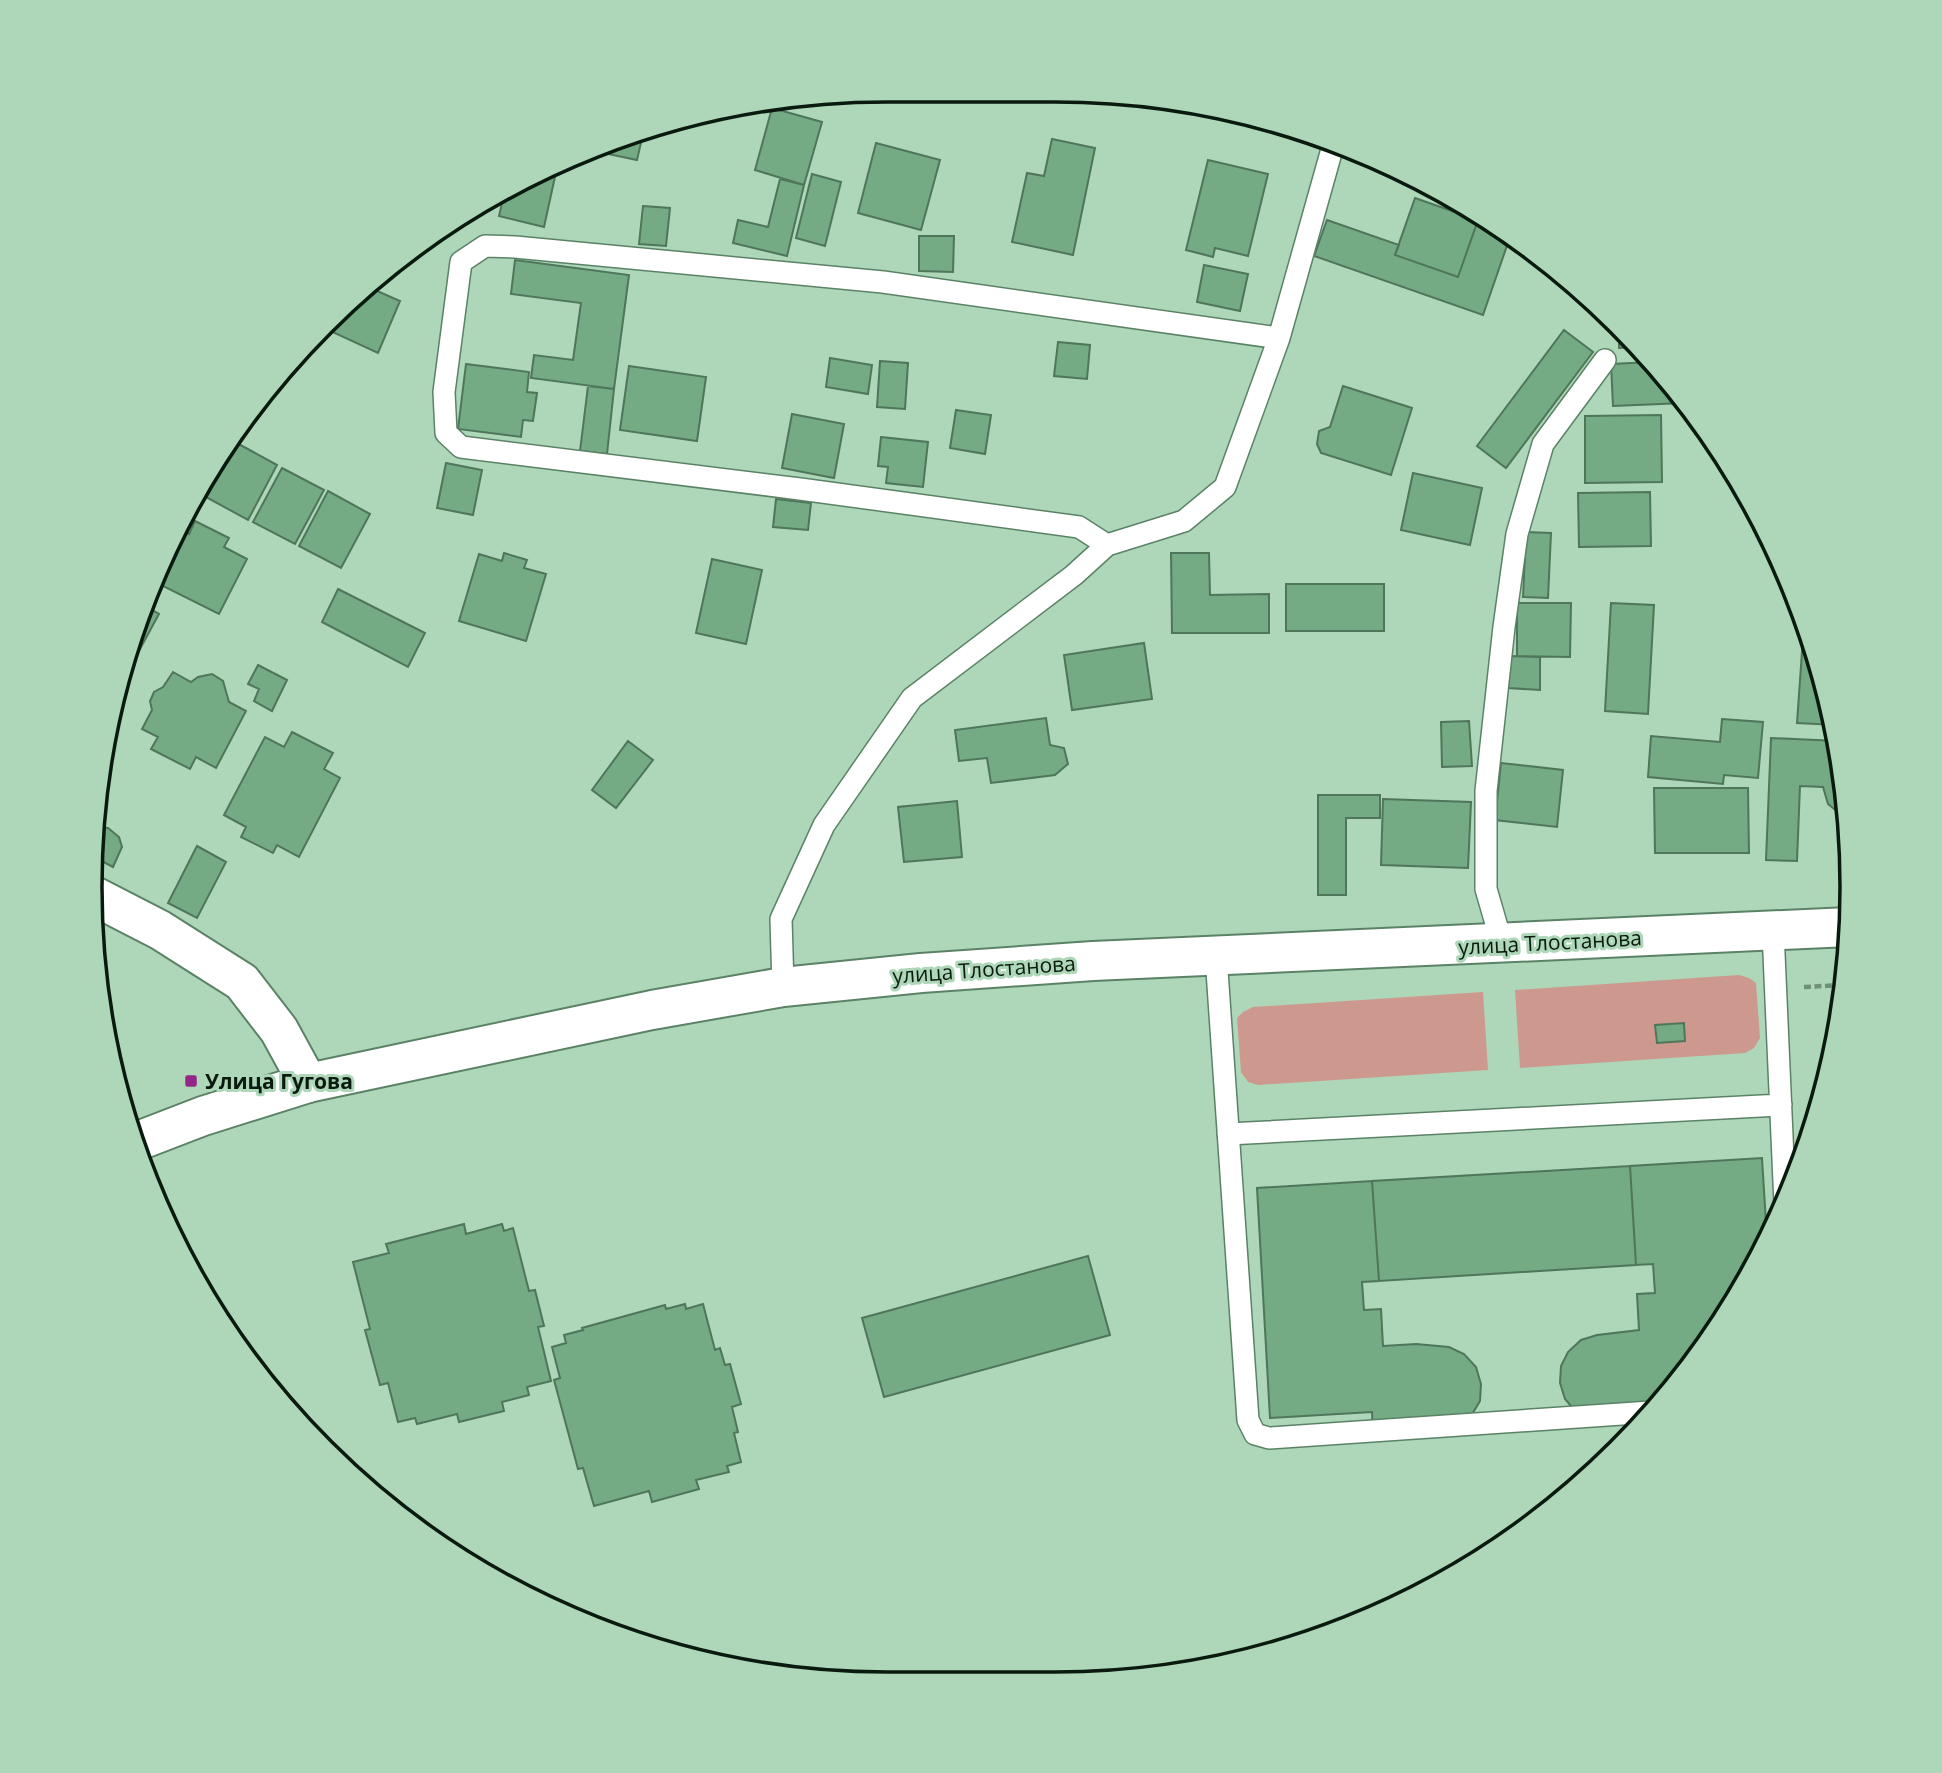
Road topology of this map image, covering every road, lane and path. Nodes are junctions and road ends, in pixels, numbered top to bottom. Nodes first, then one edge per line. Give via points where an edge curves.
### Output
1 (1331, 152) edge
2 (1279, 338) junction
3 (1605, 360) dead end
4 (1107, 545) junction
5 (102, 900) edge
6 (1839, 928) edge
7 (1773, 931) junction
8 (1502, 944) junction
9 (1216, 956) junction
10 (1834, 985) edge
11 (783, 987) junction
12 (1800, 987) dead end
13 (308, 1083) junction
14 (1781, 1105) junction
15 (1228, 1134) junction
16 (143, 1140) edge
17 (1784, 1179) edge
18 (1638, 1413) edge

1 - 2 lane
2 - 4 lane via 1225,487 1184,521
2 - 4 lane via 883,282 515,247 485,246 461,262 444,393 446,433 461,447 1079,527
3 - 8 lane via 1543,444 1517,534 1486,791 1486,889
4 - 11 lane via 912,698 824,825 781,919
5 - 13 main road via 160,930 242,982 279,1030
6 - 7 main road, улица Тлостанова
7 - 8 main road, улица Тлостанова
7 - 14 lane
8 - 9 main road, улица Тлостанова
9 - 11 main road, улица Тлостанова via 1066,962
9 - 15 lane
10 - 12 path
11 - 13 main road, улица Тлостанова
13 - 16 main road, улица Тлостанова
14 - 15 lane
14 - 17 lane
15 - 18 lane via 1248,1420 1255,1434 1269,1438

